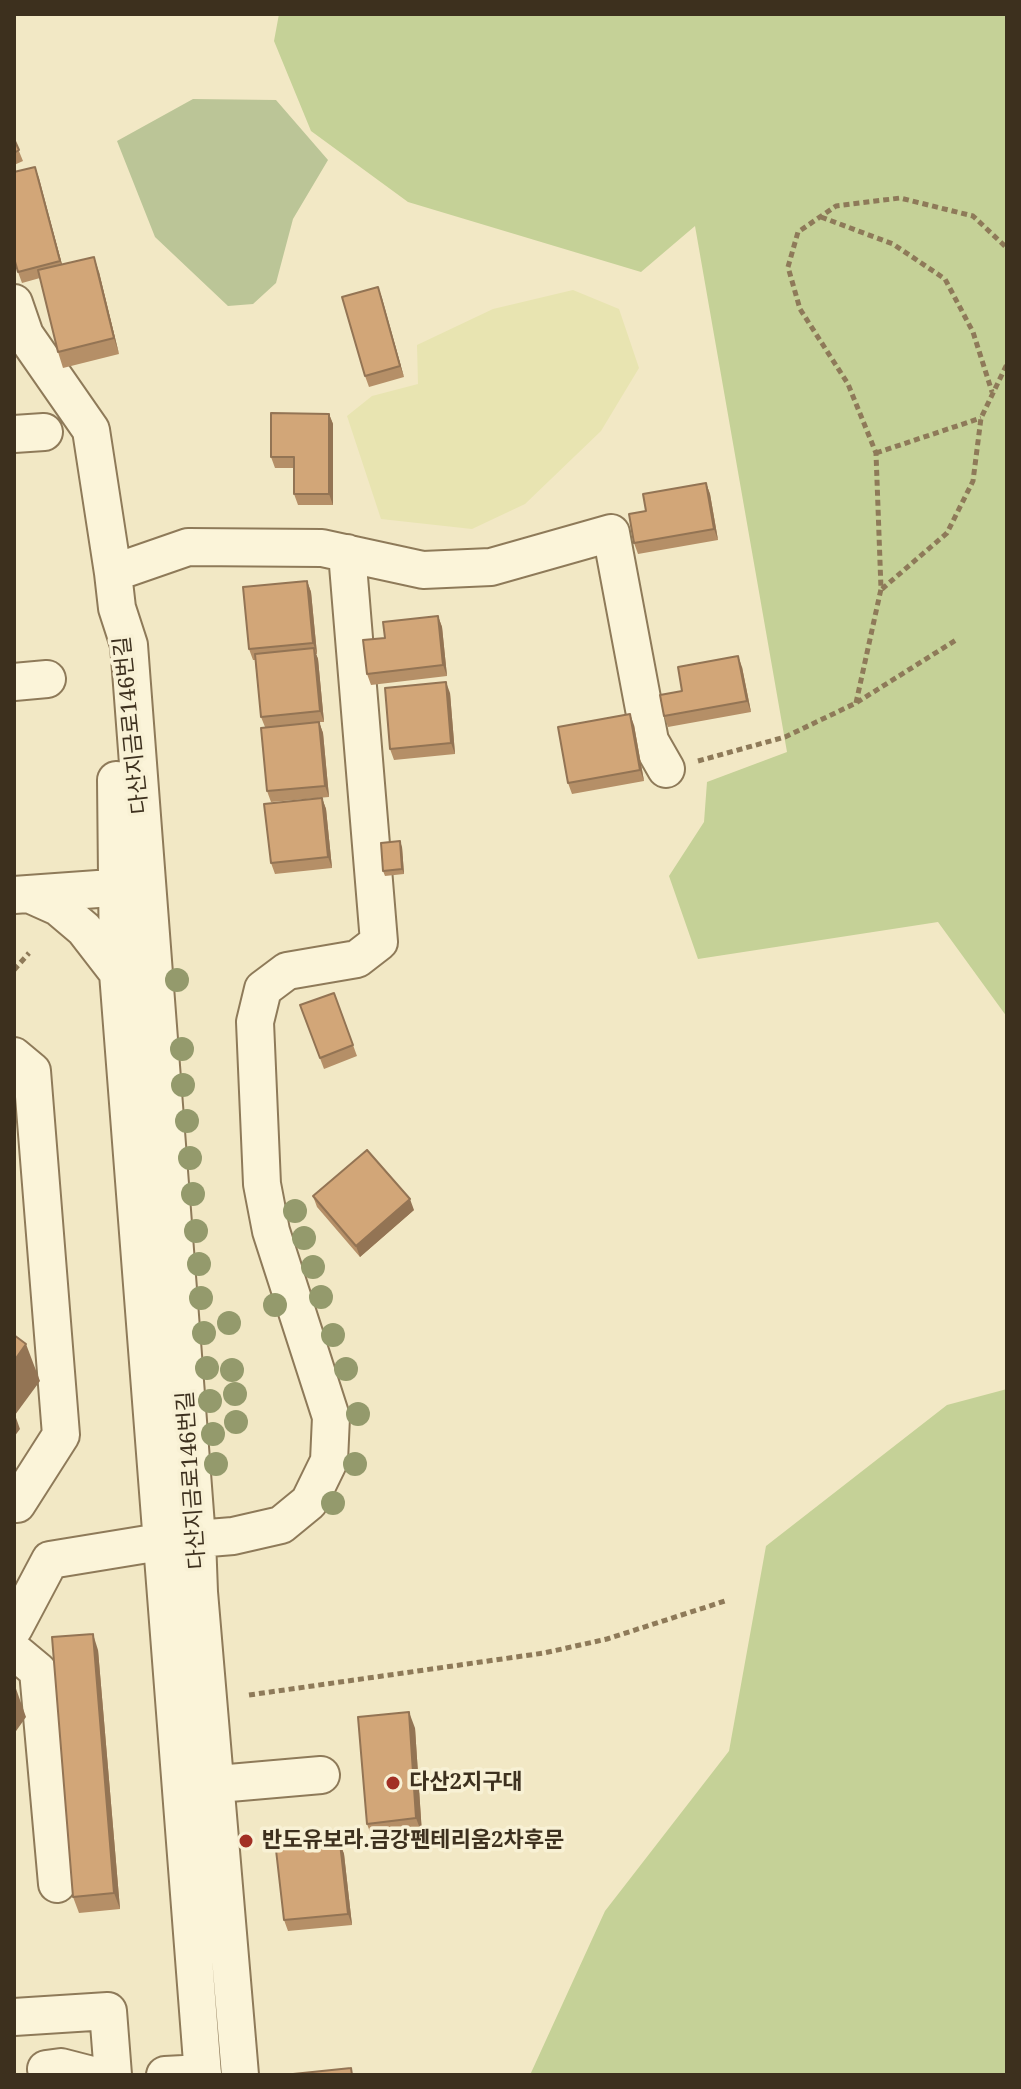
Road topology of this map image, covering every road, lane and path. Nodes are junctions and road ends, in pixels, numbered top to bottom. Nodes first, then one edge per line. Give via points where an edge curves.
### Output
1 (820, 217) junction
2 (1007, 248) edge
3 (14, 303) edge
4 (1007, 364) edge
5 (993, 394) junction
6 (981, 418) junction
7 (876, 453) junction
8 (347, 553) junction
9 (881, 589) junction
10 (115, 590) junction
11 (956, 640) dead end
12 (856, 703) junction
13 (666, 769) joint
14 (131, 875) junction
15 (19, 887) edge
16 (29, 953) dead end
17 (14, 970) edge
18 (118, 973) junction
19 (14, 1056) edge
20 (17, 1504) dead end
21 (197, 1539) junction
22 (160, 1542) junction
23 (725, 1601) dead end
24 (14, 1628) edge
25 (14, 1651) edge
26 (249, 1695) dead end
27 (321, 1775) dead end
28 (217, 1784) junction
29 (179, 1788) junction
30 (57, 1884) dead end
31 (14, 2017) edge
32 (46, 2069) dead end
33 (203, 2074) edge
34 (94, 2075) edge
35 (165, 2075) edge
36 (240, 2075) edge

1 - 2 path via 836,206 900,198 973,216
1 - 5 path via 893,244 945,279 973,332
1 - 7 path via 798,232 788,267 800,309 848,384
3 - 10 street, 다산지금로146번길 via 25,335 91,430
4 - 5 path
5 - 6 path
6 - 7 path
6 - 9 path via 973,481 947,533
7 - 9 path
8 - 10 street via 322,548 188,547
8 - 13 street via 423,570 491,567 611,533 650,741
8 - 21 street via 379,942 357,959 287,971 263,989 255,1022 262,1184 271,1231 331,1417 329,1461 309,1502 281,1525
9 - 12 path
10 - 14 street, 다산지금로146번길 via 129,645
11 - 12 path
12 - 13 path via 785,737
14 - 15 street
14 - 18 street, 다산지금로146번길
14 - 21 street, 다산지금로146번길
15 - 18 street via 58,907 84,929
16 - 17 path
18 - 22 street, 다산지금로146번길
19 - 20 street via 32,1071 61,1435
21 - 22 street
21 - 28 street, 다산지금로146번길
22 - 24 street via 50,1560
22 - 29 street, 다산지금로146번길
23 - 26 path via 544,1653
25 - 30 street via 38,1671
27 - 28 street
28 - 29 street
28 - 36 street, 다산지금로146번길
29 - 33 street, 다산지금로146번길
31 - 34 street via 108,2011
32 - 34 street
33 - 35 street

